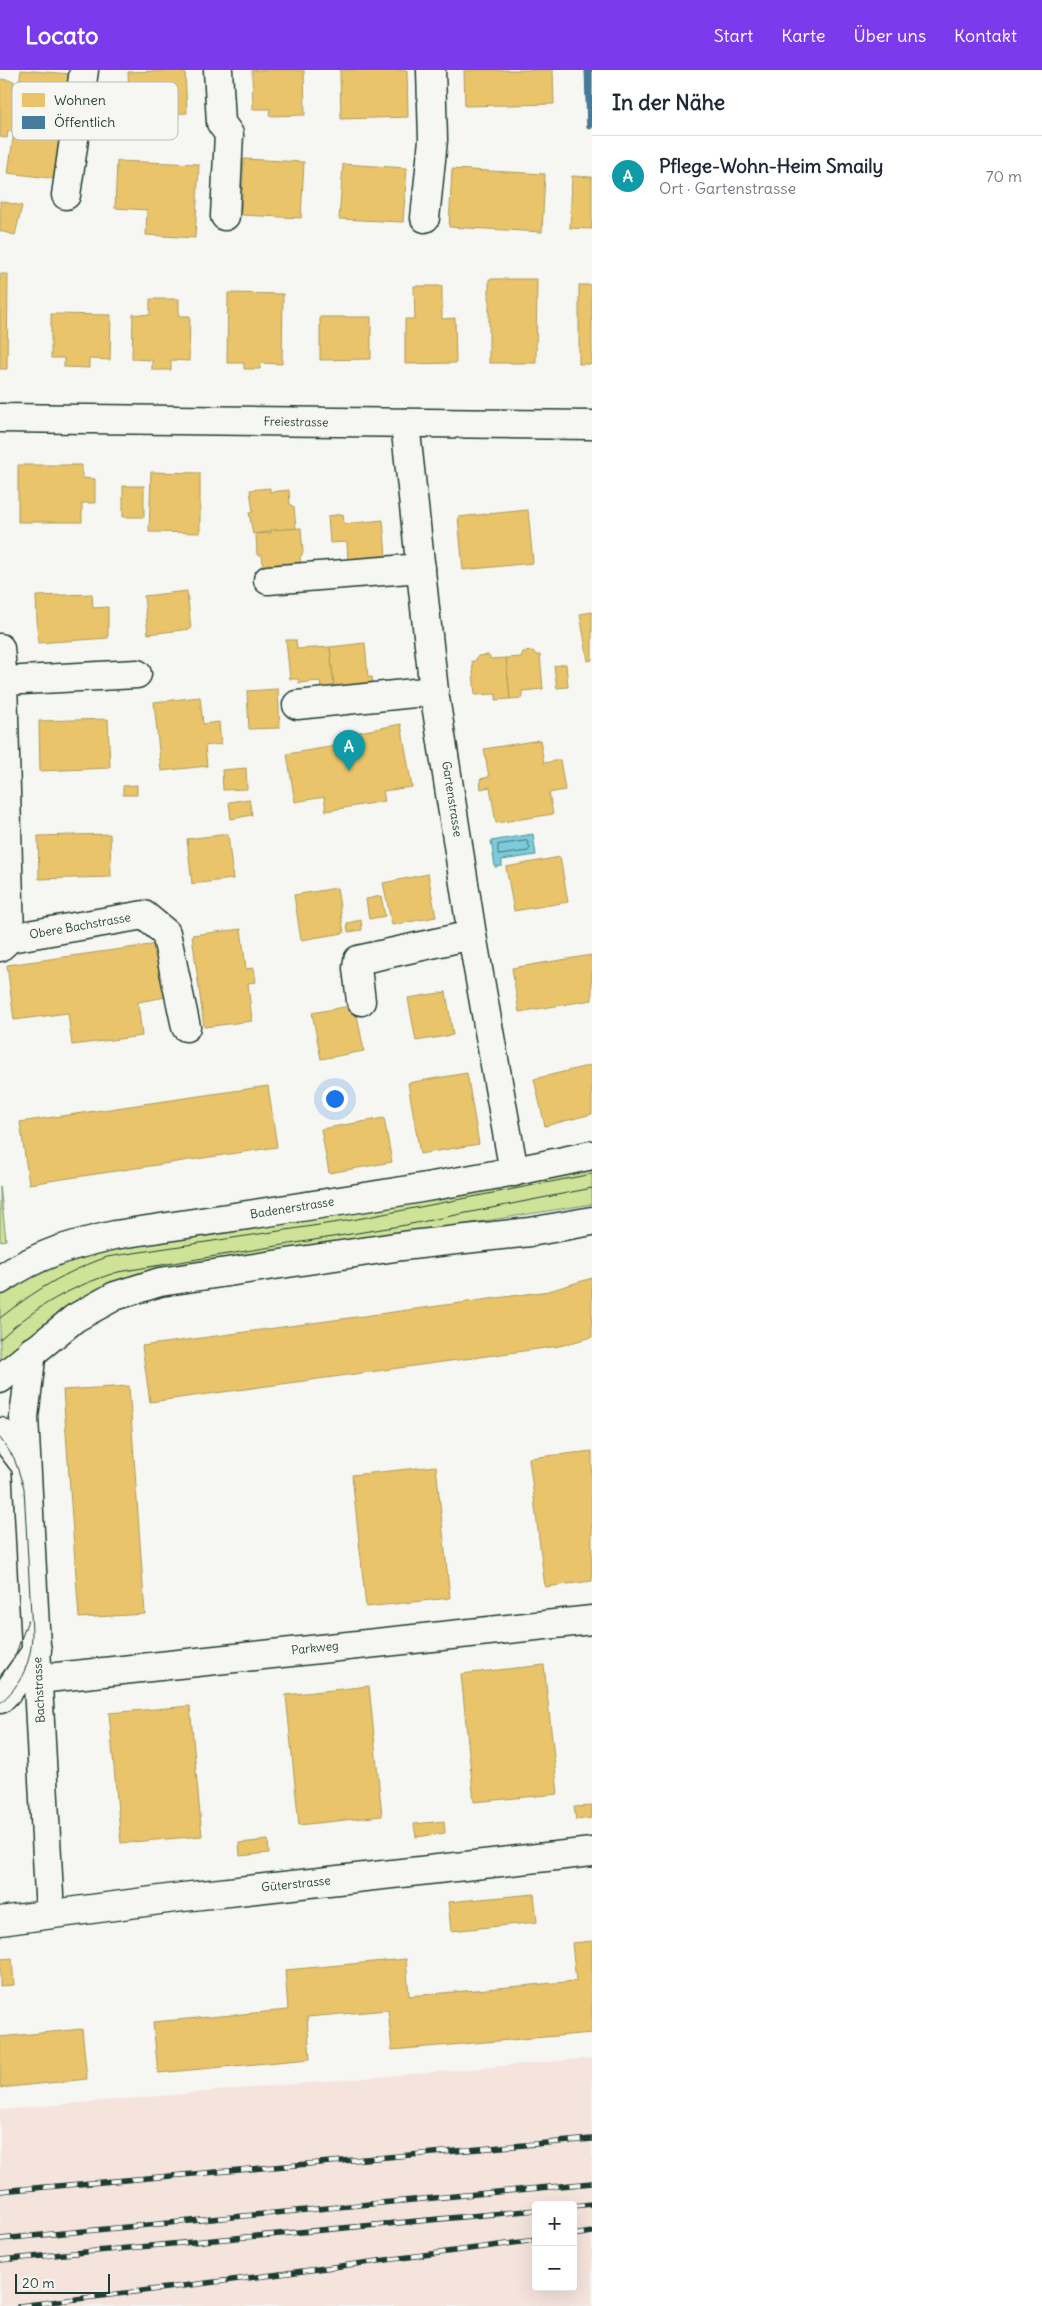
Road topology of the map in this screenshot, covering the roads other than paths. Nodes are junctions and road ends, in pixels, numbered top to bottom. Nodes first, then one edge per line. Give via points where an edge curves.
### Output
1 (218, 70) edge
2 (431, 70) edge
3 (74, 140) edge
4 (66, 196) dead end
5 (225, 216) dead end
6 (425, 218) dead end
7 (0, 418) edge
8 (405, 423) junction
9 (592, 425) edge
10 (421, 568) junction
11 (268, 580) dead end
12 (0, 648) edge
13 (137, 674) dead end
14 (3, 681) junction
15 (434, 691) junction
16 (297, 705) dead end
17 (4, 850) edge
18 (472, 935) junction
19 (5, 942) edge
20 (361, 1000) dead end
21 (186, 1027) dead end
22 (592, 1154) edge
23 (514, 1172) junction
24 (592, 1221) edge
25 (0, 1280) edge
26 (32, 1351) junction
27 (0, 1379) edge
28 (0, 1432) edge
29 (26, 1466) junction
30 (592, 1620) edge
31 (36, 1650) junction
32 (38, 1679) junction
33 (0, 1681) edge
34 (0, 1699) edge
35 (592, 1852) edge
36 (50, 1914) junction
37 (0, 1921) edge

1 - 5 street via 221,123 229,134
2 - 6 street via 433,140
3 - 4 street
7 - 8 street, Freiestrasse
8 - 9 street, Freiestrasse
8 - 10 street, Gartenstrasse
10 - 11 street
10 - 15 street, Gartenstrasse
12 - 14 street, Obere Bachstrasse
13 - 14 street
14 - 17 street, Obere Bachstrasse
15 - 16 street
15 - 18 street, Gartenstrasse
17 - 19 street, Obere Bachstrasse
18 - 20 street via 358,960 356,968
18 - 23 street, Gartenstrasse
19 - 21 street, Obere Bachstrasse via 144,915 166,932
22 - 23 street, Badenerstrasse
23 - 25 street, Badenerstrasse via 116,1235 42,1255
24 - 26 street via 160,1282 107,1300 75,1318
26 - 27 street
26 - 29 street, Bachstrasse via 24,1406
28 - 29 street
29 - 31 street, Bachstrasse
30 - 32 street, Parkweg
31 - 32 street, Bachstrasse
31 - 33 street
31 - 34 street
32 - 36 street, Bachstrasse
35 - 36 street, Güterstrasse via 183,1896
36 - 37 street, Güterstrasse

